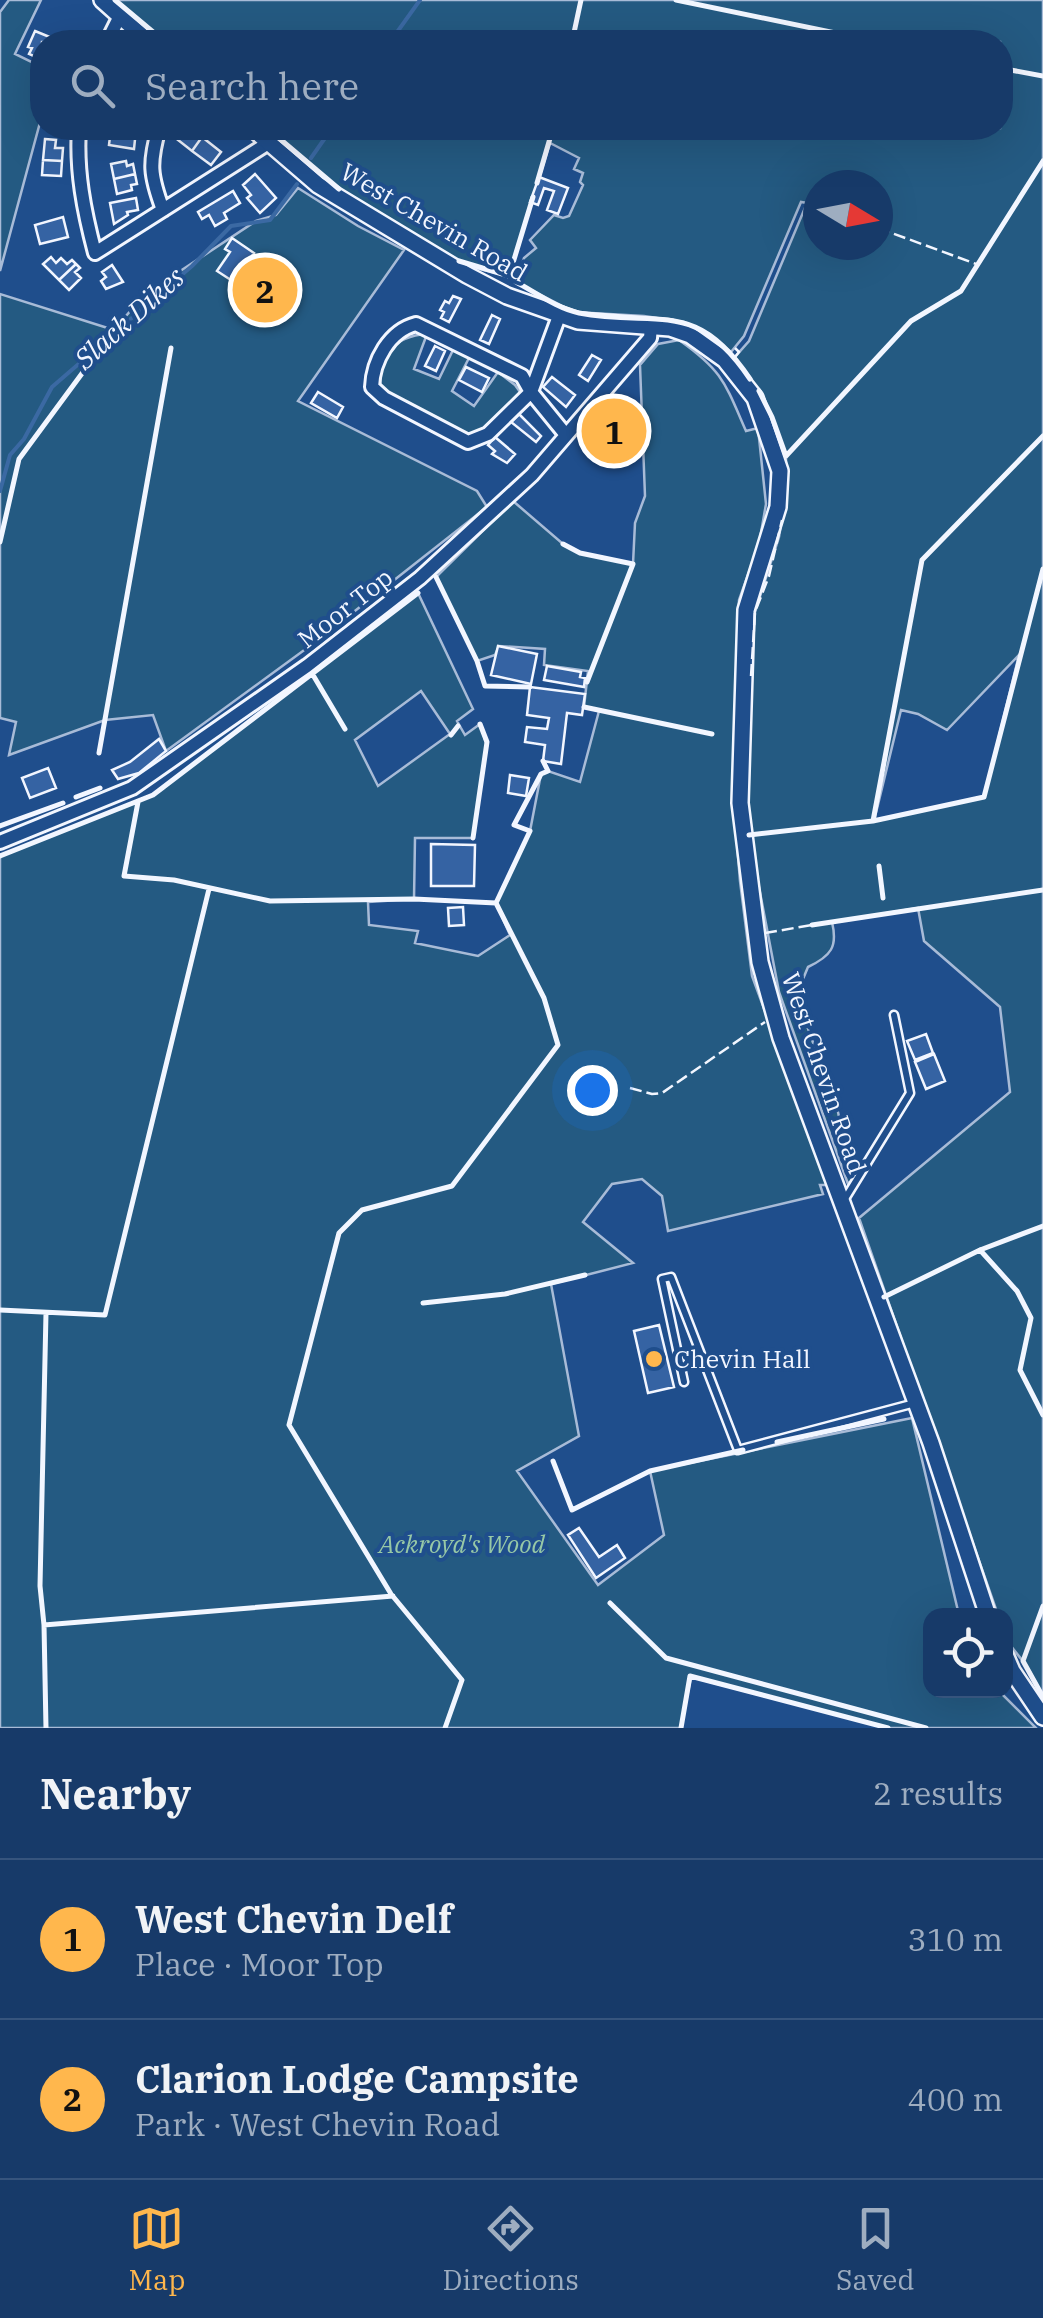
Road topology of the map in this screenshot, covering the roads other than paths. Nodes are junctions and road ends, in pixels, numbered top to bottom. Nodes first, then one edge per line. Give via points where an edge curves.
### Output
1 (102, 0) edge
2 (120, 18) junction
3 (114, 30) edge
4 (134, 30) edge
5 (78, 140) edge
6 (157, 140) edge
7 (267, 140) edge
8 (270, 142) junction
9 (163, 210) junction
10 (559, 316) junction
11 (651, 327) junction
12 (531, 392) junction
13 (566, 434) junction
14 (0, 842) edge
15 (894, 1014) dead end
16 (843, 1203) junction
17 (684, 1382) dead end
18 (915, 1403) junction
19 (985, 1608) edge
20 (1013, 1668) edge
21 (1043, 1717) edge

1 - 2 street
2 - 3 street
2 - 4 street
5 - 9 street via 95,253
6 - 9 street via 151,178
7 - 8 street, West Chevin Road
8 - 9 street
8 - 10 street, West Chevin Road via 318,184 402,237 507,296
10 - 11 street, West Chevin Road
10 - 12 street
11 - 13 street, Moor Top via 650,338
11 - 16 street, West Chevin Road via 690,335 741,378 755,398 780,470 778,507 746,610 740,803 760,962
12 - 12 street via 488,434 468,442 384,398 372,387 373,370 390,340 416,324 522,376
12 - 13 street
13 - 14 street, Moor Top via 420,578 307,666 132,788
15 - 16 lane via 910,1093
16 - 18 street, West Chevin Road
17 - 18 lane via 662,1279 671,1276 738,1450
18 - 19 street, West Chevin Road
20 - 21 street

